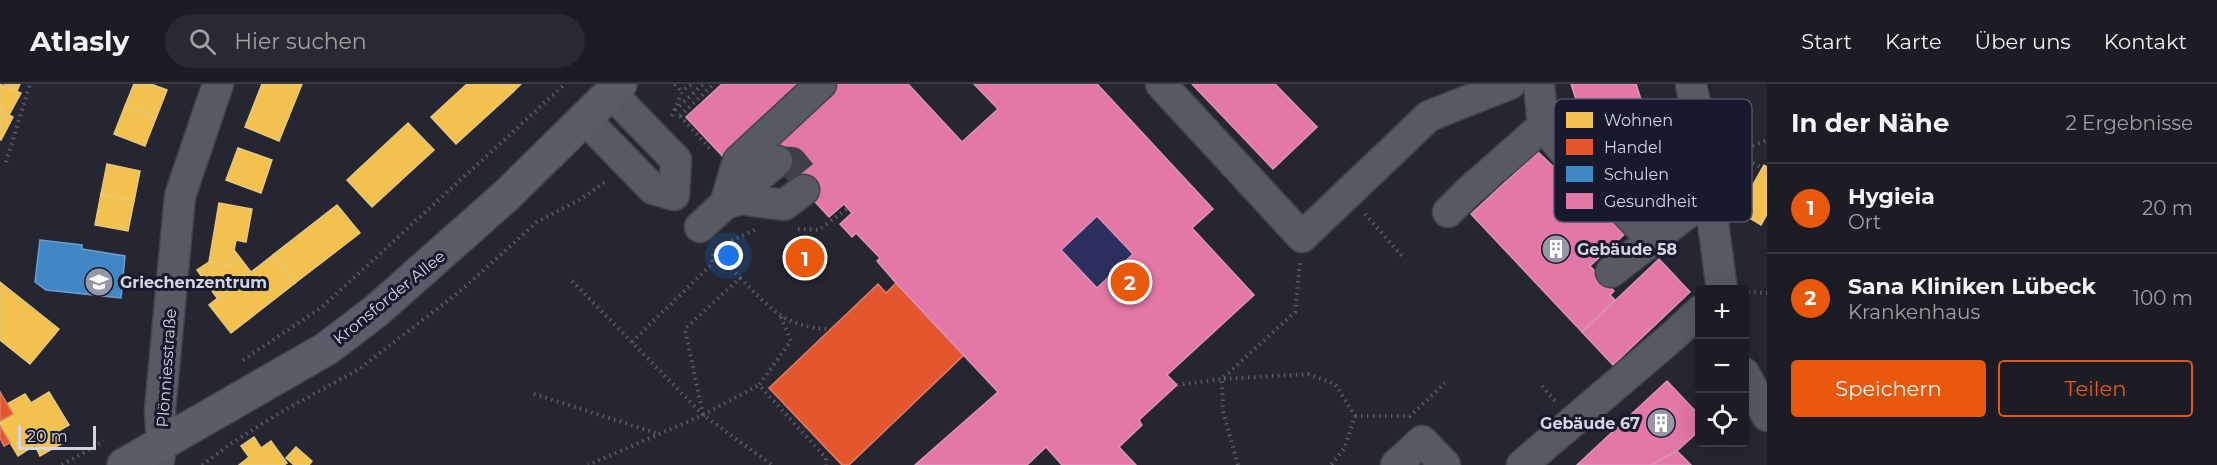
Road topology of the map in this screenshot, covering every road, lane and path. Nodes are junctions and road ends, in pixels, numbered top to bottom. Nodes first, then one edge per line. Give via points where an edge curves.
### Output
1 (30, 84) edge
2 (218, 84) edge
3 (565, 84) edge
4 (675, 84) edge
5 (691, 84) edge
6 (704, 84) edge
7 (714, 84) edge
8 (821, 84) edge
9 (1161, 84) edge
10 (1510, 84) edge
11 (1539, 84) edge
12 (1691, 84) edge
13 (616, 88) edge
14 (682, 92) junction
15 (1694, 99) edge
16 (674, 111) junction
17 (585, 119) junction
18 (1544, 126) junction
19 (1554, 138) edge
20 (657, 140) junction
21 (1767, 140) edge
22 (1752, 146) edge
23 (718, 157) dead end
24 (777, 161) dead end
25 (6, 162) dead end
26 (1752, 162) edge
27 (629, 166) junction
28 (1762, 168) dead end
29 (804, 190) dead end
30 (1348, 194) junction
31 (733, 201) junction
32 (1448, 212) dead end
33 (1635, 222) edge
34 (1676, 222) edge
35 (1714, 222) edge
36 (700, 227) dead end
37 (1302, 237) junction
38 (1652, 240) junction
39 (1402, 256) dead end
40 (1611, 272) dead end
41 (740, 278) junction
42 (572, 281) dead end
43 (1722, 285) edge
44 (1749, 292) edge
45 (1767, 294) edge
46 (1695, 316) edge
47 (781, 317) junction
48 (830, 329) dead end
49 (632, 342) junction
50 (234, 366) dead end
51 (1222, 379) junction
52 (1749, 382) edge
53 (1445, 383) dead end
54 (759, 385) junction
55 (1177, 385) dead end
56 (534, 394) dead end
57 (703, 415) junction
58 (1355, 416) junction
59 (1767, 416) edge
60 (660, 434) junction
61 (118, 451) edge
62 (160, 454) edge
63 (72, 459) junction
64 (62, 465) edge
65 (73, 465) edge
66 (202, 465) edge
67 (588, 465) edge
68 (772, 465) edge
69 (826, 465) edge
70 (1238, 465) edge
71 (1331, 465) edge
72 (1396, 465) edge
73 (1445, 465) edge
74 (1522, 465) edge

1 - 25 path
2 - 62 street, Plönniesstraße via 180,196 160,410
3 - 50 path via 322,307
4 - 14 path
5 - 14 path
6 - 16 path
7 - 23 path via 680,116
8 - 31 street via 738,161
9 - 37 street
10 - 30 street via 1429,116
11 - 18 street
12 - 15 street
13 - 17 main road, Kronsforder Allee
13 - 20 street
14 - 16 path
16 - 20 path
17 - 27 street
17 - 62 main road, Kronsforder Allee via 459,239 376,311 326,349
18 - 19 street
18 - 32 street
20 - 27 street via 676,159 664,192
21 - 22 path
24 - 31 street
26 - 28 path
27 - 66 path via 581,199 537,222 459,292 359,369 276,415
29 - 31 street via 784,205
30 - 37 street
30 - 39 path
31 - 36 street
33 - 38 street
34 - 38 street
35 - 43 street
37 - 51 path via 1295,312
38 - 40 street
41 - 47 path
41 - 49 path via 714,248 712,264
41 - 57 path via 685,329
42 - 49 path
44 - 45 path
46 - 74 street
47 - 48 path via 813,329
47 - 54 path via 791,341
49 - 57 path
51 - 55 path
51 - 58 path via 1308,374 1335,384
51 - 70 path via 1222,411
52 - 59 street
53 - 58 path via 1410,416
54 - 57 path
54 - 69 path via 826,458
56 - 60 path
57 - 60 path
57 - 68 path
58 - 71 path via 1344,449
60 - 67 path
61 - 62 main road, Kronsforder Allee
61 - 63 path
63 - 64 path
63 - 65 path
72 - 73 street via 1422,441

